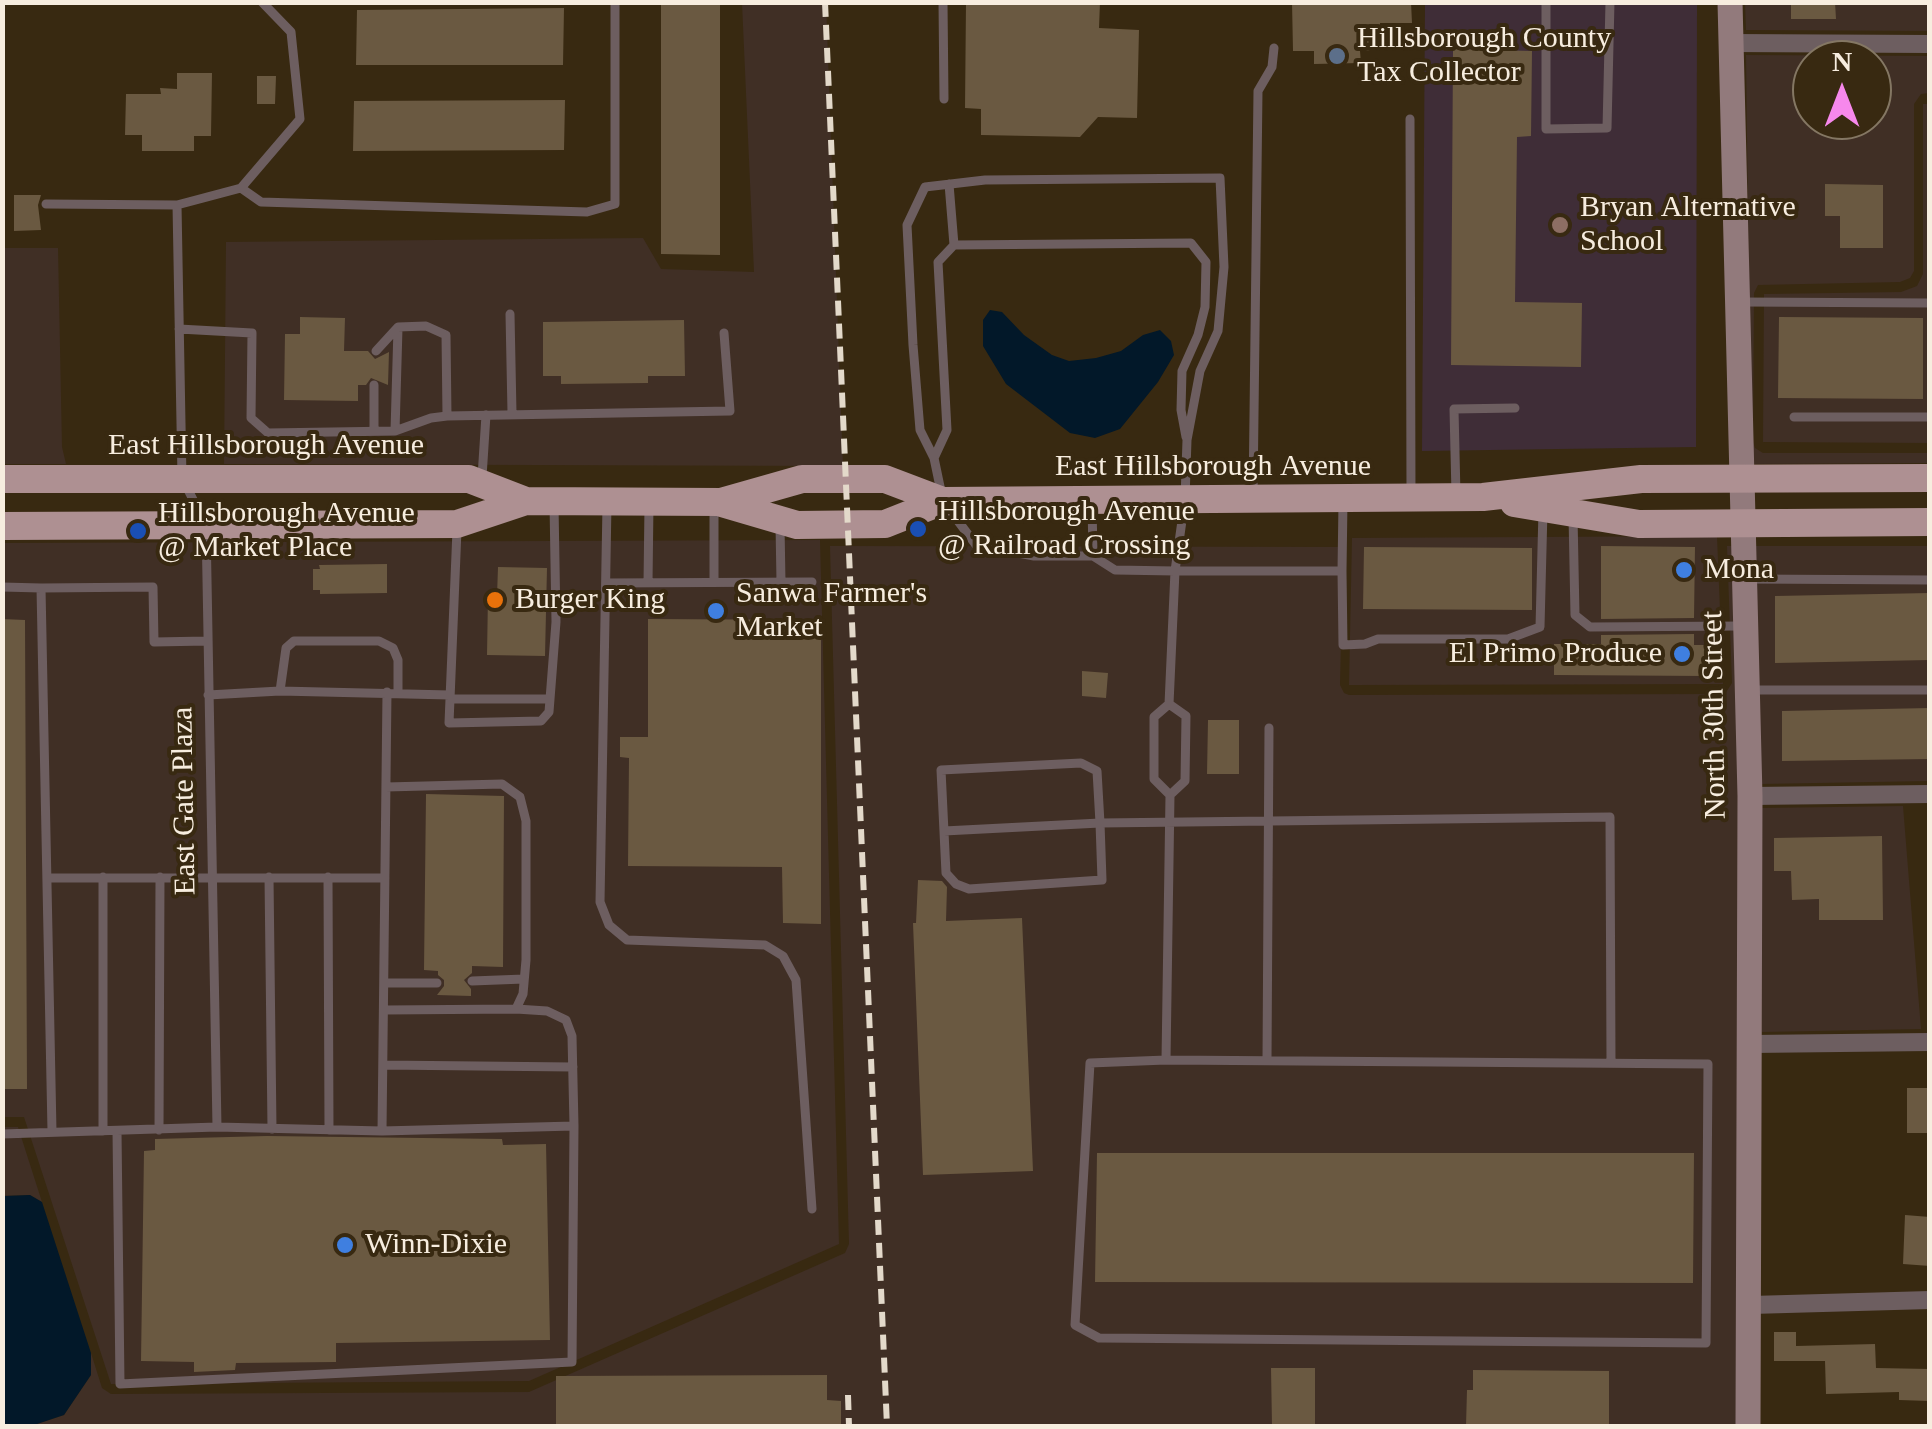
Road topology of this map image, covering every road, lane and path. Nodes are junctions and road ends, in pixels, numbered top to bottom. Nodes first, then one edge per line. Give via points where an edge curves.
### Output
1 (262, 2) edge
2 (615, 2) edge
3 (943, 2) edge
4 (1546, 2) edge
5 (1610, 2) edge
6 (1730, 2) edge
7 (1730, 42) junction
8 (1930, 44) edge
9 (1274, 48) dead end
10 (944, 99) dead end
11 (1410, 119) dead end
12 (949, 184) junction
13 (241, 188) junction
14 (46, 204) dead end
15 (177, 205) junction
16 (954, 245) junction
17 (1736, 302) junction
18 (1930, 303) edge
19 (510, 314) dead end
20 (398, 327) junction
21 (179, 330) junction
22 (724, 332) dead end
23 (376, 351) dead end
24 (374, 385) dead end
25 (1515, 408) dead end
26 (512, 413) junction
27 (486, 415) junction
28 (447, 416) junction
29 (1930, 416) edge
30 (1794, 417) dead end
31 (395, 430) junction
32 (374, 431) junction
33 (1187, 440) junction
34 (934, 458) junction
35 (182, 478) junction
36 (1740, 478) junction
37 (1930, 478) edge
38 (2, 479) edge
39 (481, 483) junction
40 (1343, 498) junction
41 (1411, 498) junction
42 (1470, 498) junction
43 (1185, 499) junction
44 (1253, 499) junction
45 (1092, 500) junction
46 (526, 501) junction
47 (554, 501) junction
48 (943, 501) junction
49 (608, 502) junction
50 (649, 502) junction
51 (717, 502) junction
52 (1543, 508) junction
53 (1574, 513) junction
54 (780, 520) junction
55 (1930, 522) edge
56 (457, 524) junction
57 (1743, 524) junction
58 (2, 526) edge
59 (206, 526) junction
60 (1092, 556) junction
61 (1175, 571) junction
62 (1342, 571) junction
63 (1745, 580) junction
64 (1930, 580) edge
65 (606, 582) junction
66 (648, 582) junction
67 (714, 582) junction
68 (780, 582) junction
69 (812, 582) dead end
70 (2, 588) edge
71 (41, 588) junction
72 (1746, 626) junction
73 (207, 641) junction
74 (1748, 690) junction
75 (1930, 690) edge
76 (280, 691) junction
77 (392, 692) junction
78 (208, 695) junction
79 (450, 697) junction
80 (550, 699) junction
81 (1169, 704) junction
82 (1269, 728) dead end
83 (386, 788) junction
84 (1930, 794) edge
85 (1170, 795) junction
86 (1750, 796) junction
87 (1169, 820) junction
88 (1269, 821) junction
89 (1100, 823) junction
90 (944, 831) junction
91 (212, 876) junction
92 (102, 877) junction
93 (160, 877) junction
94 (270, 877) junction
95 (46, 878) junction
96 (328, 878) junction
97 (386, 878) junction
98 (524, 979) junction
99 (472, 982) dead end
100 (384, 983) junction
101 (437, 983) dead end
102 (384, 1010) junction
103 (516, 1010) junction
104 (1930, 1042) edge
105 (1751, 1044) junction
106 (1166, 1060) junction
107 (1267, 1060) junction
108 (1612, 1063) junction
109 (383, 1065) junction
110 (573, 1067) junction
111 (574, 1126) junction
112 (217, 1128) junction
113 (272, 1128) junction
114 (159, 1130) junction
115 (329, 1130) junction
116 (52, 1131) junction
117 (103, 1131) junction
118 (118, 1131) junction
119 (382, 1131) junction
120 (2, 1134) edge
121 (812, 1209) dead end
122 (1930, 1300) edge
123 (1751, 1305) junction
124 (1748, 1426) edge

1 - 13 lane via 291,32 300,119
2 - 13 lane via 615,204 588,212 261,202
3 - 10 lane
4 - 5 lane via 1546,129 1607,128
6 - 7 street, North 30th Street
7 - 8 street
7 - 17 street, North 30th Street
9 - 44 lane via 1258,91
11 - 41 lane
12 - 16 lane
12 - 33 lane via 1220,178 1224,267 1218,331 1200,371
12 - 34 lane via 925,187 907,225 920,430
13 - 15 lane
14 - 15 lane
15 - 21 lane
16 - 33 lane via 1191,243 1206,262 1206,306 1182,371
16 - 34 lane via 938,262 947,430
17 - 18 lane
17 - 36 street, North 30th Street
19 - 26 lane
20 - 23 lane
20 - 28 lane via 426,326 446,335
20 - 31 lane
21 - 32 lane via 252,333 251,418 268,434
21 - 35 lane
22 - 26 lane via 730,411
24 - 32 lane
25 - 42 lane via 1454,409
26 - 27 lane
27 - 28 lane
27 - 39 lane
28 - 31 lane
29 - 30 lane
31 - 32 lane
33 - 43 lane
34 - 48 lane
35 - 38 main road, East Hillsborough Avenue
35 - 39 main road, East Hillsborough Avenue
35 - 59 lane, East Gate Plaza
36 - 37 main road, East Hillsborough Avenue
36 - 42 main road, East Hillsborough Avenue via 1641,479
36 - 57 street, North 30th Street
39 - 46 main road, East Hillsborough Avenue
40 - 41 main road, East Hillsborough Avenue
40 - 44 main road, East Hillsborough Avenue
40 - 62 lane
41 - 42 main road, East Hillsborough Avenue
42 - 52 main road, East Hillsborough Avenue
43 - 44 main road, East Hillsborough Avenue
43 - 45 main road, East Hillsborough Avenue
43 - 61 lane
45 - 48 main road, East Hillsborough Avenue
45 - 60 lane
46 - 47 main road, East Hillsborough Avenue
46 - 56 main road, East Hillsborough Avenue
47 - 49 main road, East Hillsborough Avenue
47 - 80 lane
48 - 51 main road, East Hillsborough Avenue via 885,479 802,479
48 - 54 main road, East Hillsborough Avenue via 885,524
48 - 60 lane via 976,545 1034,556
49 - 50 main road, East Hillsborough Avenue
49 - 65 lane
50 - 51 main road, East Hillsborough Avenue
50 - 66 lane
51 - 54 main road, East Hillsborough Avenue
51 - 67 lane
52 - 53 main road, East Hillsborough Avenue
52 - 62 lane via 1540,627 1508,638 1343,645
53 - 57 main road, East Hillsborough Avenue via 1639,524
53 - 72 lane via 1575,615 1590,627
54 - 68 lane
55 - 57 main road, East Hillsborough Avenue
56 - 59 main road, East Hillsborough Avenue
56 - 79 lane
57 - 63 street, North 30th Street
58 - 59 main road, East Hillsborough Avenue
59 - 73 lane, East Gate Plaza
60 - 61 lane via 1115,570
61 - 62 lane
61 - 81 lane
63 - 64 lane
63 - 72 street, North 30th Street
65 - 66 lane
65 - 121 lane via 600,902 608,925 627,940 765,946 783,956 796,980
66 - 67 lane
67 - 68 lane
68 - 69 lane
70 - 71 lane
71 - 73 lane via 153,588 154,642
71 - 95 lane
72 - 74 street, North 30th Street
73 - 78 lane, East Gate Plaza
74 - 75 lane
74 - 86 street, North 30th Street
76 - 77 lane
76 - 77 lane via 286,648 294,641 379,641 398,660
76 - 78 lane
77 - 79 lane
77 - 83 lane
78 - 91 lane, East Gate Plaza
79 - 80 lane
79 - 80 lane via 450,723 541,721
81 - 85 lane via 1154,718 1154,780
81 - 85 lane via 1186,716 1185,782
82 - 88 lane
83 - 97 lane
83 - 98 lane via 502,784 520,796 526,821
84 - 86 street
85 - 87 lane
86 - 105 street, North 30th Street
87 - 88 lane
87 - 89 lane
87 - 106 lane
88 - 107 lane
88 - 108 lane via 1610,817
89 - 90 lane
89 - 90 lane via 1102,880 968,889 946,872
89 - 90 lane via 1097,771 1081,763 959,769 941,770
91 - 93 lane
91 - 94 lane
91 - 112 lane, East Gate Plaza
92 - 93 lane
92 - 95 lane
92 - 117 lane
93 - 114 lane
94 - 96 lane
94 - 113 lane
95 - 116 lane
96 - 97 lane
96 - 115 lane
97 - 100 lane
98 - 99 lane
98 - 103 lane
100 - 101 lane
100 - 102 lane
102 - 103 lane
102 - 109 lane
103 - 110 lane via 548,1011 566,1020
104 - 105 street
105 - 123 street, North 30th Street
106 - 107 lane
106 - 108 lane via 1090,1063 1075,1325 1087,1332 1099,1338 1706,1343 1708,1064
107 - 108 lane
109 - 110 lane
109 - 119 lane
110 - 111 lane
111 - 118 lane via 572,1362 120,1384
111 - 119 lane
112 - 113 lane
112 - 114 lane
113 - 115 lane
114 - 118 lane
115 - 119 lane
116 - 117 lane
116 - 120 lane
117 - 118 lane
122 - 123 street
123 - 124 street, North 30th Street

